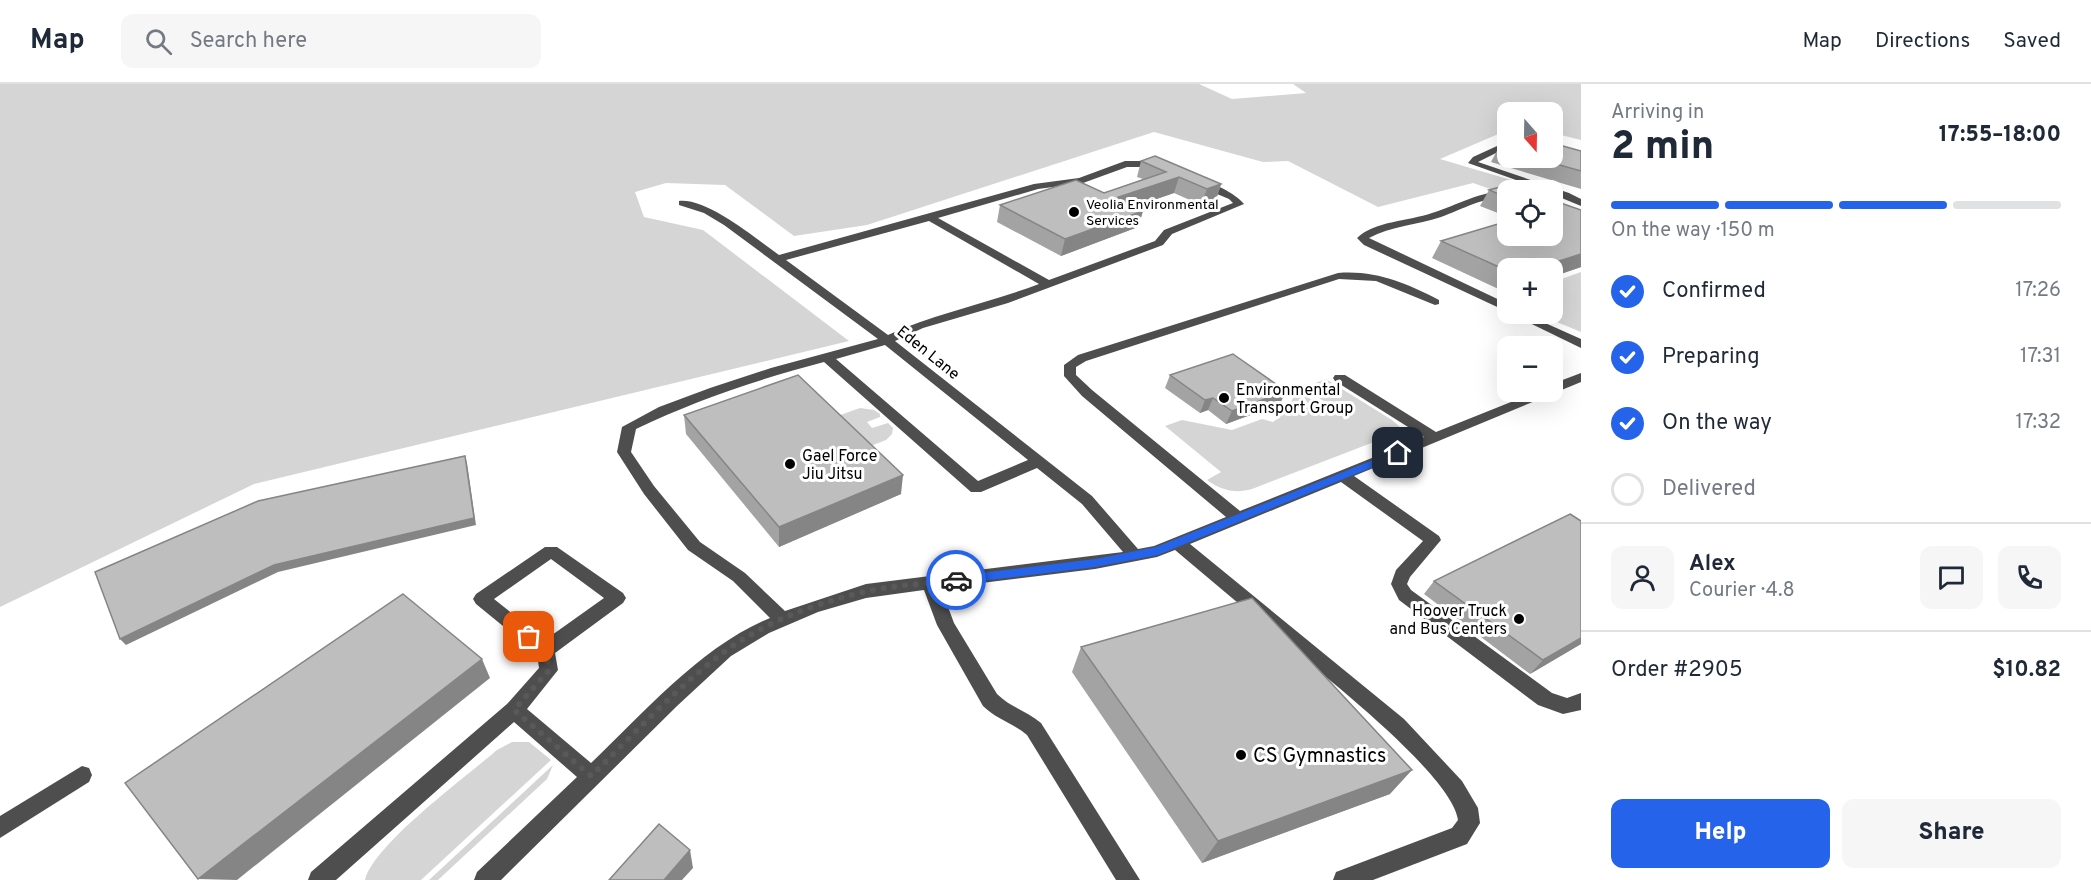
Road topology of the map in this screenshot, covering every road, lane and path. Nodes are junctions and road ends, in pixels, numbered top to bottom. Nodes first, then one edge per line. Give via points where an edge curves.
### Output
1 (1497, 149) edge
2 (1172, 172) edge
3 (1194, 181) edge
4 (1497, 194) edge
5 (682, 203) dead end
6 (1581, 203) edge
7 (931, 218) junction
8 (778, 259) junction
9 (1047, 284) junction
10 (1435, 302) dead end
11 (1497, 304) edge
12 (1538, 324) edge
13 (887, 340) junction
14 (1581, 344) edge
15 (827, 358) junction
16 (1581, 377) edge
17 (1340, 378) dead end
18 (1563, 384) edge
19 (1521, 402) edge
20 (1435, 437) junction
21 (1039, 461) junction
22 (1343, 476) junction
23 (1239, 519) junction
24 (1179, 544) junction
25 (1135, 556) junction
26 (930, 583) junction
27 (782, 619) junction
28 (545, 650) junction
29 (1581, 701) edge
30 (514, 710) junction
31 (82, 775) dead end
32 (591, 776) junction
33 (0, 828) edge
34 (319, 880) edge
35 (485, 880) edge
36 (1129, 880) edge
37 (1344, 880) edge

1 - 6 street via 1472,163
2 - 7 street via 1151,164 1128,163 1080,181 1037,186
3 - 9 street via 1232,197 1239,204 1168,232 1159,243
4 - 11 street via 1362,238
5 - 8 street, Eden Lane via 718,216
7 - 8 street
7 - 9 street
8 - 13 street, Eden Lane
9 - 13 street via 919,325
10 - 23 street via 1390,280 1356,274 1338,276 1070,365 1070,376 1087,393
12 - 14 street
13 - 15 street
13 - 21 street, Eden Lane
15 - 21 street via 976,488
15 - 27 street via 776,371 664,410 629,427 624,452 694,546 739,577
16 - 18 street
17 - 20 street
19 - 20 street
20 - 22 street
21 - 25 street, Eden Lane via 1098,511
22 - 23 street
22 - 29 street via 1433,540 1402,574 1399,584 1405,595 1545,699 1562,707
23 - 24 street
24 - 25 street
24 - 37 street via 1397,725 1463,799 1469,823 1459,836
25 - 26 street
26 - 27 street via 848,596
26 - 36 street via 946,625 986,695 999,709 1034,729
27 - 32 street via 717,658
28 - 28 street via 617,598 551,551 482,599
28 - 30 street via 549,670
30 - 32 street
30 - 34 street
31 - 33 street
32 - 35 street

